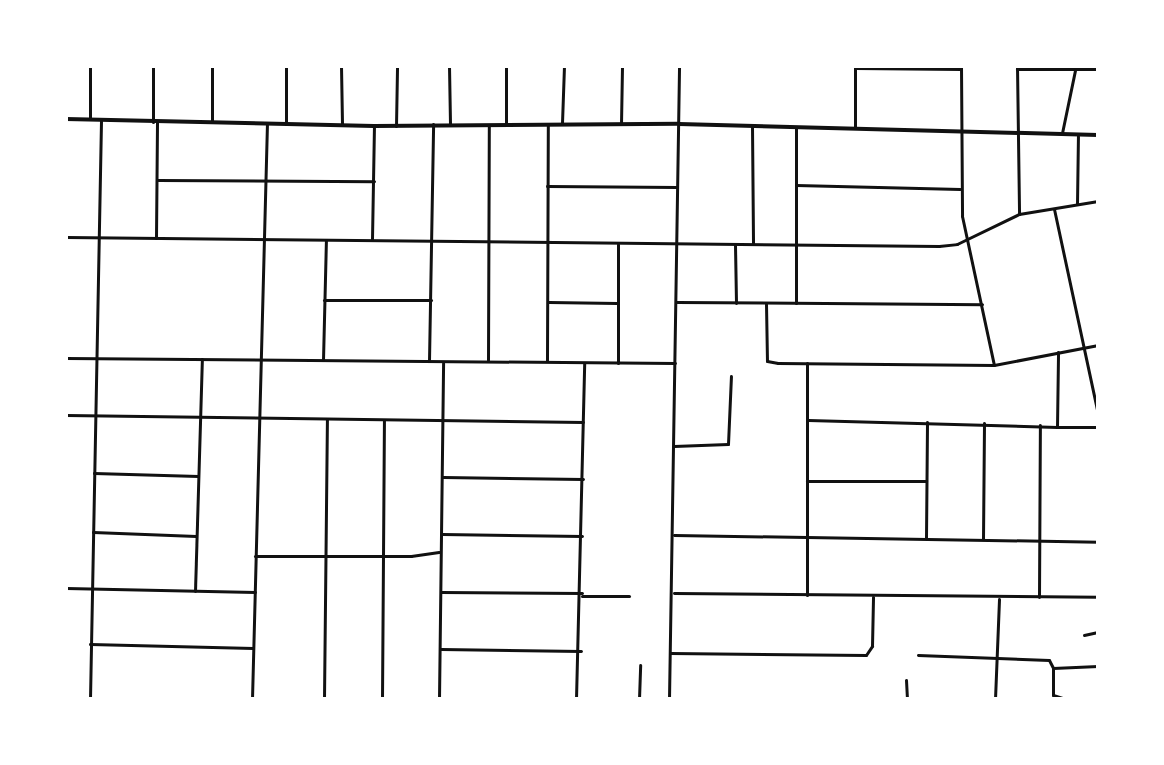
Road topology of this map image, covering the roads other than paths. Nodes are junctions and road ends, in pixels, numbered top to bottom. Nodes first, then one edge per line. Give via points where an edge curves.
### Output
1 (90, 66) edge
2 (153, 66) edge
3 (212, 66) edge
4 (286, 66) edge
5 (341, 66) edge
6 (397, 66) edge
7 (449, 66) edge
8 (506, 66) edge
9 (564, 66) edge
10 (622, 66) edge
11 (679, 66) edge
12 (855, 67) edge
13 (961, 68) edge
14 (1017, 68) edge
15 (1075, 69) junction
16 (1098, 69) edge
17 (66, 119) edge
18 (90, 120) junction
19 (101, 120) junction
20 (155, 122) junction
21 (212, 123) junction
22 (267, 123) junction
23 (286, 123) junction
24 (562, 123) junction
25 (342, 124) junction
26 (433, 124) junction
27 (621, 124) junction
28 (679, 124) junction
29 (450, 125) junction
30 (506, 125) junction
31 (548, 125) junction
32 (374, 126) junction
33 (396, 126) junction
34 (489, 126) junction
35 (752, 126) junction
36 (796, 127) junction
37 (855, 128) junction
38 (960, 130) junction
39 (1018, 132) junction
40 (1062, 133) junction
41 (1078, 133) junction
42 (1098, 135) edge
43 (158, 180) junction
44 (266, 180) junction
45 (374, 181) junction
46 (796, 185) junction
47 (547, 186) junction
48 (677, 187) junction
49 (961, 189) junction
50 (1098, 201) edge
51 (1077, 204) junction
52 (1054, 209) junction
53 (1019, 214) junction
54 (66, 237) edge
55 (98, 238) junction
56 (156, 238) junction
57 (263, 238) junction
58 (326, 239) junction
59 (372, 239) junction
60 (431, 240) junction
61 (968, 240) junction
62 (489, 241) junction
63 (548, 242) junction
64 (678, 243) junction
65 (618, 244) junction
66 (753, 244) junction
67 (735, 245) junction
68 (796, 245) junction
69 (324, 300) junction
70 (431, 300) junction
71 (549, 302) junction
72 (677, 302) junction
73 (618, 303) junction
74 (736, 303) junction
75 (766, 304) junction
76 (982, 304) junction
77 (796, 305) junction
78 (1098, 345) edge
79 (1084, 349) junction
80 (1058, 352) junction
81 (66, 358) edge
82 (96, 358) junction
83 (202, 359) junction
84 (260, 359) junction
85 (323, 360) junction
86 (488, 360) junction
87 (429, 361) junction
88 (443, 361) junction
89 (547, 361) junction
90 (807, 362) junction
91 (584, 363) junction
92 (618, 363) junction
93 (675, 363) junction
94 (994, 365) junction
95 (731, 376) dead end
96 (66, 415) edge
97 (1098, 415) edge
98 (95, 416) junction
99 (199, 418) junction
100 (257, 418) junction
101 (327, 419) junction
102 (384, 420) junction
103 (442, 420) junction
104 (808, 420) junction
105 (583, 422) junction
106 (927, 422) junction
107 (984, 422) junction
108 (1040, 425) junction
109 (1057, 427) junction
110 (1098, 427) edge
111 (674, 446) junction
112 (1098, 470) edge
113 (94, 473) junction
114 (198, 476) junction
115 (442, 477) junction
116 (583, 479) junction
117 (807, 481) junction
118 (926, 481) junction
119 (93, 532) junction
120 (441, 534) junction
121 (672, 535) junction
122 (196, 536) junction
123 (582, 536) junction
124 (807, 536) junction
125 (926, 538) junction
126 (983, 539) junction
127 (1040, 540) junction
128 (1097, 542) edge
129 (441, 551) junction
130 (326, 555) junction
131 (255, 556) junction
132 (383, 556) junction
133 (66, 588) edge
134 (91, 588) junction
135 (195, 591) junction
136 (255, 592) junction
137 (440, 592) junction
138 (672, 593) junction
139 (582, 595) junction
140 (807, 595) junction
141 (873, 595) junction
142 (629, 596) dead end
143 (1039, 597) junction
144 (1098, 597) edge
145 (999, 598) junction
146 (1098, 632) edge
147 (1084, 635) dead end
148 (90, 644) junction
149 (253, 648) junction
150 (439, 649) junction
151 (581, 651) junction
152 (670, 653) junction
153 (918, 655) dead end
154 (998, 657) junction
155 (640, 665) dead end
156 (1098, 666) edge
157 (1053, 668) junction
158 (906, 680) dead end
159 (90, 699) edge
160 (252, 699) edge
161 (324, 699) edge
162 (382, 699) edge
163 (439, 699) edge
164 (576, 699) edge
165 (639, 699) edge
166 (669, 699) edge
167 (907, 699) edge
168 (995, 699) edge
169 (1065, 699) edge

1 - 18 street
2 - 20 street
3 - 21 street
4 - 23 street
5 - 25 street
6 - 33 street
7 - 29 street
8 - 30 street
9 - 24 street
10 - 27 street
11 - 28 street
12 - 13 street
12 - 37 street
13 - 38 street
14 - 15 street
14 - 39 street
15 - 16 street
15 - 40 street
17 - 18 street
18 - 19 street
19 - 20 street
19 - 55 street
20 - 21 street
20 - 43 street
21 - 22 street
22 - 23 street
22 - 44 street
23 - 25 street
24 - 27 street
24 - 31 street
25 - 32 street
26 - 29 street
26 - 33 street
26 - 60 street
27 - 28 street
28 - 35 street
28 - 48 street
29 - 34 street
30 - 31 street
30 - 34 street
31 - 47 street
32 - 33 street
32 - 45 street
34 - 62 street
35 - 36 street
35 - 66 street
36 - 37 street
36 - 46 street
37 - 38 street
38 - 39 street
38 - 49 street
39 - 40 street
39 - 53 street
40 - 41 street
41 - 42 street
41 - 51 street
43 - 44 street
43 - 56 street
44 - 45 street
44 - 57 street
45 - 59 street
46 - 49 street
46 - 68 street
47 - 48 street
47 - 63 street
48 - 64 street
49 - 61 street
50 - 51 street
51 - 52 street
52 - 53 street
52 - 79 street
53 - 61 street
54 - 55 street
55 - 56 street
55 - 82 street
56 - 57 street
57 - 58 street
57 - 84 street
58 - 59 street
58 - 69 street
59 - 60 street
60 - 62 street
60 - 70 street
61 - 68 street via 939,246
61 - 76 street
62 - 63 street
62 - 86 street
63 - 65 street
63 - 71 street
64 - 65 street
64 - 67 street
64 - 72 street
65 - 73 street
66 - 67 street
66 - 68 street
67 - 74 street
68 - 77 street
69 - 70 street
69 - 85 street
70 - 87 street
71 - 73 street
71 - 89 street
72 - 74 street
72 - 93 street
73 - 92 street
74 - 75 street
75 - 77 street
75 - 90 street via 767,361
76 - 77 street
76 - 94 street
78 - 79 street
79 - 80 street
79 - 97 street
80 - 94 street
80 - 109 street
81 - 82 street
82 - 83 street
82 - 98 street
83 - 84 street
83 - 99 street
84 - 85 street
84 - 100 street
85 - 87 street
86 - 88 street
86 - 89 street
87 - 88 street
88 - 103 street
89 - 91 street
90 - 94 street
90 - 104 street
91 - 92 street
91 - 105 street
92 - 93 street
93 - 111 street
95 - 111 street via 728,444
96 - 98 street
98 - 99 street
98 - 113 street
99 - 100 street
99 - 114 street
100 - 101 street
100 - 131 street
101 - 102 street
101 - 130 street
102 - 103 street
102 - 132 street
103 - 105 street
103 - 115 street
104 - 106 street
104 - 117 street
105 - 116 street
106 - 107 street
106 - 118 street
107 - 108 street
107 - 126 street
108 - 109 street
108 - 127 street
109 - 110 street
111 - 121 street
112 - 128 street
113 - 114 street
113 - 119 street
114 - 122 street
115 - 116 street
115 - 120 street
116 - 123 street
117 - 118 street
117 - 124 street
118 - 125 street
119 - 122 street
119 - 134 street
120 - 123 street
120 - 129 street
121 - 124 street
121 - 138 street
122 - 135 street
123 - 139 street
124 - 125 street
124 - 140 street
125 - 126 street
126 - 127 street
127 - 128 street
127 - 143 street
129 - 132 street
129 - 137 street
130 - 131 street
130 - 132 street
130 - 161 street
131 - 136 street
132 - 162 street
133 - 134 street
134 - 135 street
134 - 148 street
135 - 136 street
136 - 149 street
137 - 139 street
137 - 150 street
138 - 140 street
138 - 152 street
139 - 142 street
139 - 151 street
140 - 141 street
141 - 145 street
141 - 152 street via 872,646 866,655
143 - 144 street
143 - 145 street
145 - 154 street
146 - 147 street
148 - 149 street
148 - 159 street
149 - 160 street
150 - 151 street
150 - 163 street
151 - 164 street
152 - 166 street
153 - 154 street
154 - 157 street via 1049,660
154 - 168 street
155 - 165 street
156 - 157 street
157 - 169 street via 1053,695
158 - 167 street

